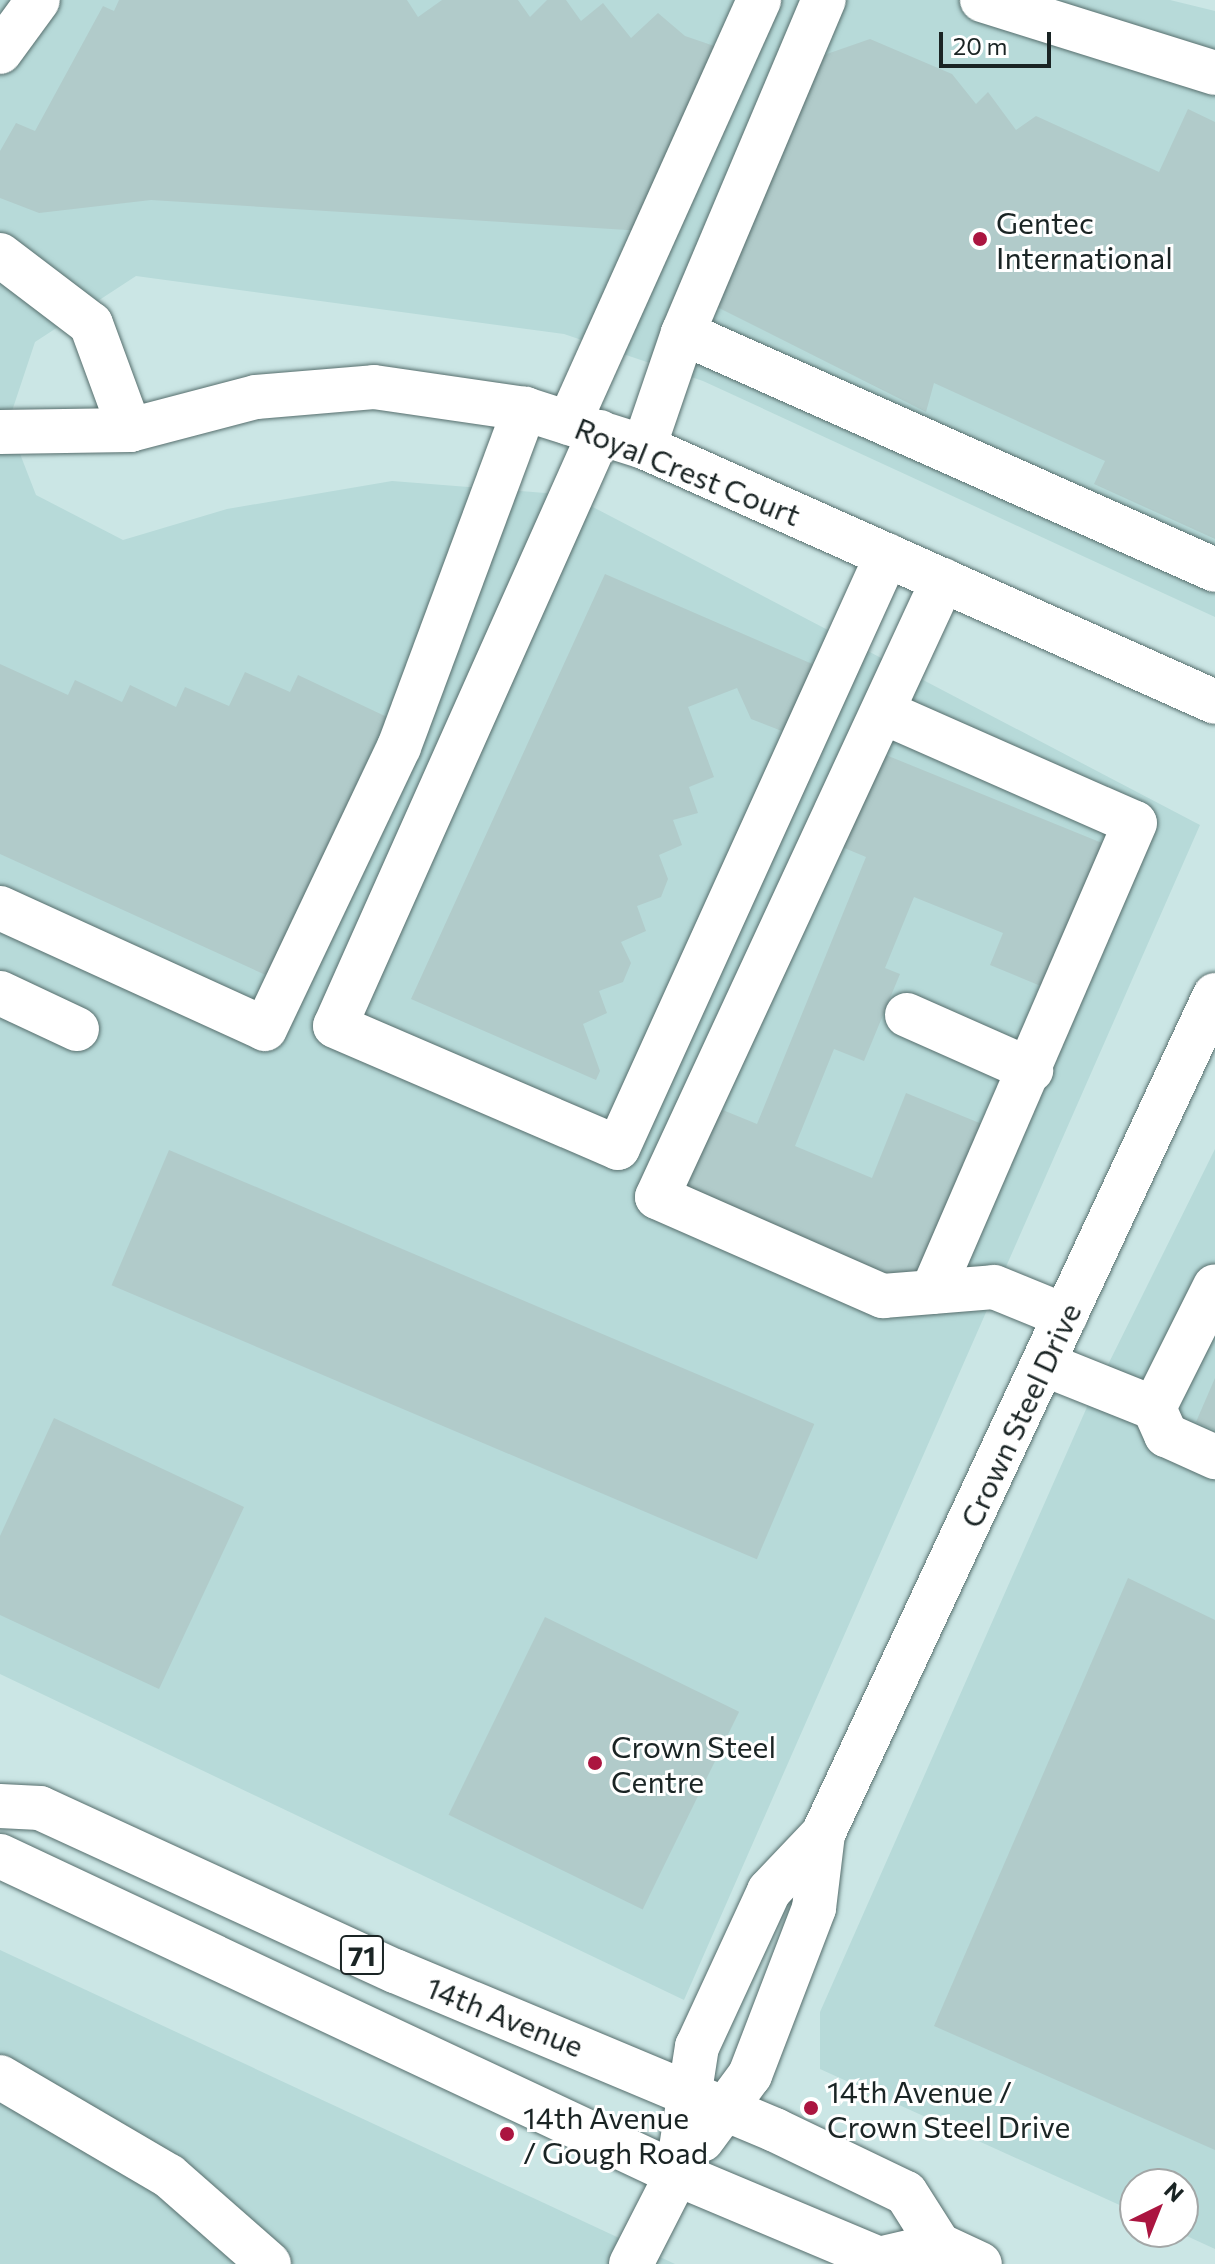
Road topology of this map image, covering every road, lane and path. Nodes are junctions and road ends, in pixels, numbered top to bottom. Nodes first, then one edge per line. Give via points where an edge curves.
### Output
1 (38, 0) edge
2 (759, 0) edge
3 (824, 0) edge
4 (982, 0) edge
5 (0, 52) edge
6 (1215, 73) edge
7 (0, 255) edge
8 (683, 333) junction
9 (525, 409) junction
10 (584, 428) junction
11 (130, 430) junction
12 (0, 432) edge
13 (644, 447) junction
14 (887, 555) junction
15 (1215, 570) edge
16 (943, 580) junction
17 (1215, 702) edge
18 (883, 712) junction
19 (0, 908) edge
20 (0, 993) edge
21 (1215, 995) edge
22 (907, 1015) dead end
23 (77, 1029) dead end
24 (1031, 1070) junction
25 (1215, 1286) edge
26 (932, 1292) junction
27 (1065, 1316) junction
28 (1044, 1364) junction
29 (1154, 1408) junction
30 (1215, 1457) edge
31 (0, 1806) edge
32 (823, 1834) junction
33 (0, 1856) edge
34 (0, 2077) edge
35 (707, 2102) junction
36 (19, 2107) edge
37 (677, 2174) junction
38 (939, 2245) junction
39 (269, 2264) edge
40 (631, 2264) edge
41 (980, 2264) edge

1 - 5 main road
2 - 10 main road
3 - 8 main road
4 - 6 main road
7 - 11 main road via 91,324
8 - 13 main road
8 - 15 main road
9 - 10 main road, Royal Crest Court
9 - 11 main road, Royal Crest Court via 374,387 256,397
9 - 19 main road via 399,747 265,1029
10 - 13 main road, Royal Crest Court
10 - 14 main road via 335,1026 618,1148
11 - 12 main road, Royal Crest Court
13 - 14 main road, Royal Crest Court
14 - 16 main road, Royal Crest Court
16 - 17 main road, Royal Crest Court
16 - 18 main road
18 - 24 main road via 1135,823
18 - 26 main road via 657,1197 883,1296
20 - 23 main road
21 - 27 main road, Crown Steel Drive
22 - 24 main road
24 - 26 main road
25 - 29 main road
26 - 27 main road via 994,1287
27 - 28 main road, Crown Steel Drive
28 - 29 main road
28 - 32 main road, Crown Steel Drive
29 - 30 main road via 1166,1435
31 - 35 main road, 14th Avenue / 71 via 40,1808
32 - 35 main road, Crown Steel Drive via 814,1908 750,2075
32 - 35 main road, Crown Steel Drive via 769,1891 697,2047
33 - 37 main road, 71
34 - 36 main road
35 - 37 main road, Crown Steel Drive
35 - 38 main road, 14th Avenue / 71 via 906,2193
36 - 39 main road via 169,2176
37 - 38 main road, 71 via 879,2259
37 - 40 main road, Crown Steel Drive
38 - 41 main road

